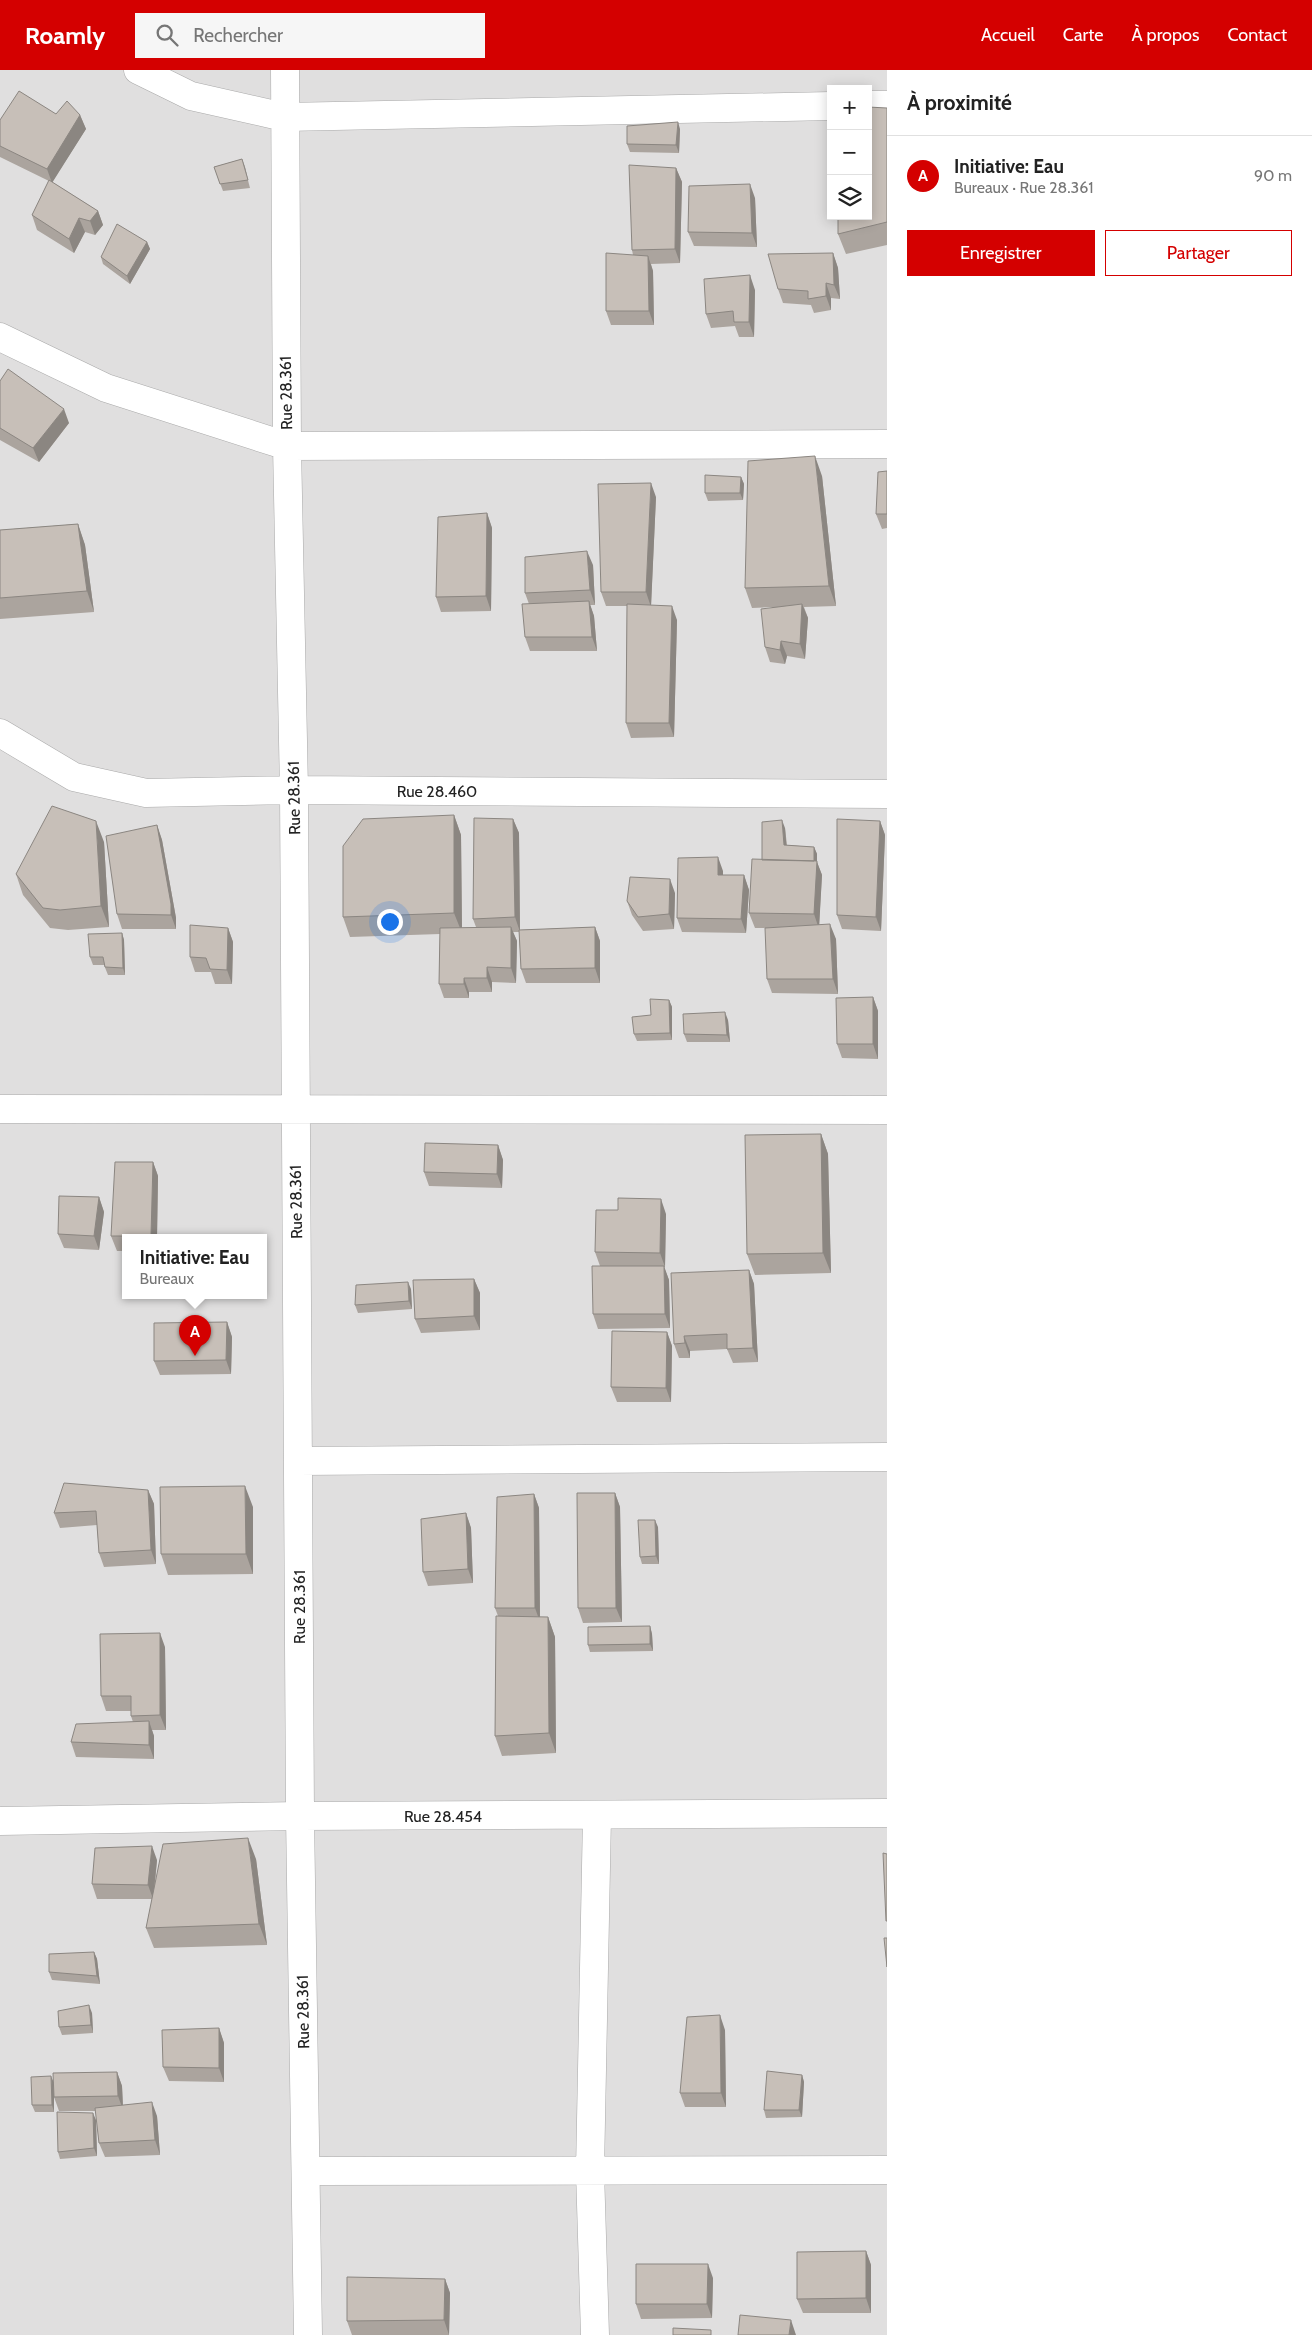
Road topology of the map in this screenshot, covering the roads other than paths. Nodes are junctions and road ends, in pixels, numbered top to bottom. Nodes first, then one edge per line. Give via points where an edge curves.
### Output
1 (138, 70) edge
2 (285, 70) edge
3 (887, 104) edge
4 (872, 105) edge
5 (827, 106) edge
6 (284, 117) junction
7 (0, 337) edge
8 (887, 444) edge
9 (287, 446) junction
10 (0, 733) edge
11 (294, 790) junction
12 (887, 794) edge
13 (0, 1109) edge
14 (294, 1110) junction
15 (887, 1110) edge
16 (887, 1457) edge
17 (299, 1461) junction
18 (887, 1813) edge
19 (300, 1816) junction
20 (597, 1816) junction
21 (0, 1820) edge
22 (887, 2170) edge
23 (306, 2171) junction
24 (590, 2171) junction
25 (308, 2335) edge
26 (595, 2335) edge

1 - 6 street via 191,96
2 - 6 street, Rue 28.361
3 - 4 street
5 - 6 street
6 - 9 street, Rue 28.361
7 - 9 street via 106,388
8 - 9 street
9 - 11 street, Rue 28.361
10 - 11 street, Rue 28.460 via 74,776 146,793
11 - 12 street, Rue 28.460
11 - 14 street, Rue 28.361
13 - 14 street
14 - 15 street
14 - 17 street, Rue 28.361
16 - 17 street
17 - 19 street, Rue 28.361
18 - 20 street, Rue 28.454
19 - 20 street, Rue 28.454
19 - 21 street, Rue 28.454
19 - 23 street, Rue 28.361
20 - 24 street
22 - 24 street
23 - 24 street
23 - 25 street, Rue 28.361
24 - 26 street

